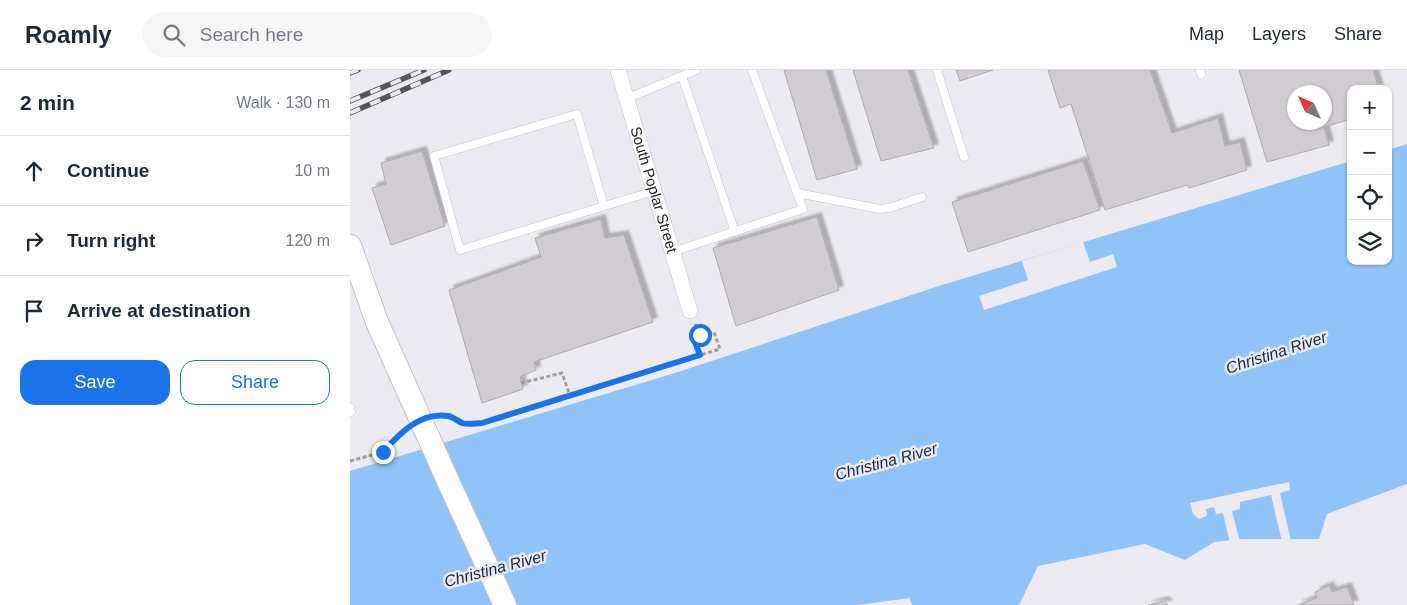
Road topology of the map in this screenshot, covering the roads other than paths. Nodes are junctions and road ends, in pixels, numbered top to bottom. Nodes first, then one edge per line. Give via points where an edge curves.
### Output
1 (618, 70) edge
2 (696, 70) edge
3 (752, 70) edge
4 (937, 70) edge
5 (682, 76) junction
6 (628, 98) junction
7 (964, 157) dead end
8 (654, 191) junction
9 (797, 193) junction
10 (922, 196) dead end
11 (604, 206) junction
12 (734, 232) junction
13 (350, 246) edge
14 (672, 252) junction
15 (350, 273) edge
16 (690, 310) dead end
17 (377, 322) junction
18 (350, 408) edge
19 (350, 412) edge
20 (505, 605) edge

1 - 6 street, South Poplar Street
2 - 5 lane
3 - 9 lane
4 - 7 lane
5 - 6 lane
5 - 12 lane
6 - 8 street, South Poplar Street
8 - 11 lane
8 - 14 street, South Poplar Street
9 - 10 lane via 880,209
9 - 12 lane via 803,209
11 - 11 lane via 577,114 434,156 460,250
12 - 14 lane
13 - 17 main road
14 - 16 street, South Poplar Street
15 - 17 main road
17 - 20 main road, bridge
18 - 19 lane

